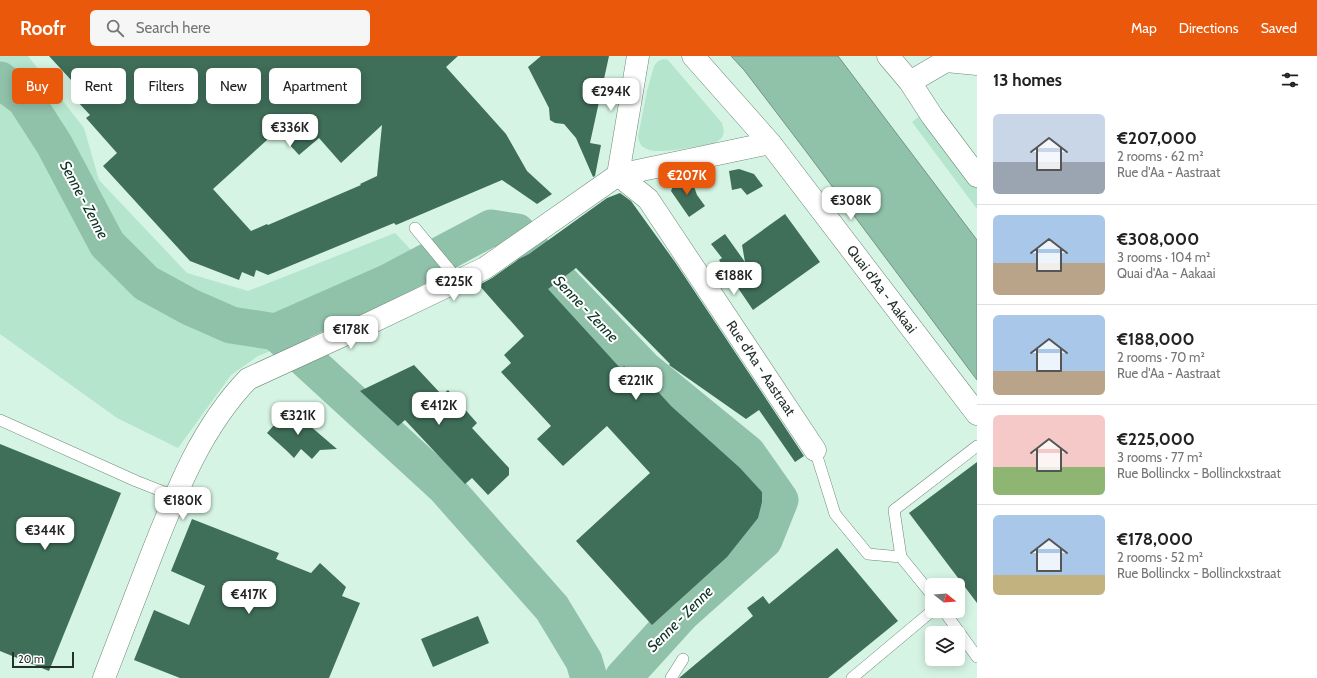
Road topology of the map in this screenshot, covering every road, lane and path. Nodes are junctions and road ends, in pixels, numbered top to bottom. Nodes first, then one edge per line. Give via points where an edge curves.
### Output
1 (638, 56) edge
2 (693, 56) edge
3 (888, 56) edge
4 (977, 64) edge
5 (910, 82) junction
6 (770, 143) junction
7 (618, 175) junction
8 (977, 176) edge
9 (415, 228) dead end
10 (453, 274) junction
11 (977, 414) edge
12 (0, 420) edge
13 (977, 446) edge
14 (815, 450) joint
15 (174, 496) junction
16 (901, 557) junction
17 (925, 587) edge
18 (925, 617) edge
19 (949, 618) edge
20 (977, 657) edge
21 (682, 659) dead end
22 (104, 678) edge
23 (671, 678) edge
24 (852, 678) edge

1 - 7 street
2 - 6 street, Quai d'Aa - Aakaai
3 - 5 street
4 - 5 street via 946,61
5 - 8 street
6 - 7 street
6 - 11 street, Quai d'Aa - Aakaai
7 - 10 street via 485,268
7 - 14 street, Rue d'Aa - Aastraat via 648,199
9 - 10 lane
10 - 15 street via 370,323 248,379 229,400 200,443
12 - 15 lane
13 - 16 lane via 894,510
14 - 16 lane via 835,514 868,554
15 - 22 street
16 - 17 lane
18 - 24 lane
19 - 20 lane
21 - 23 lane

